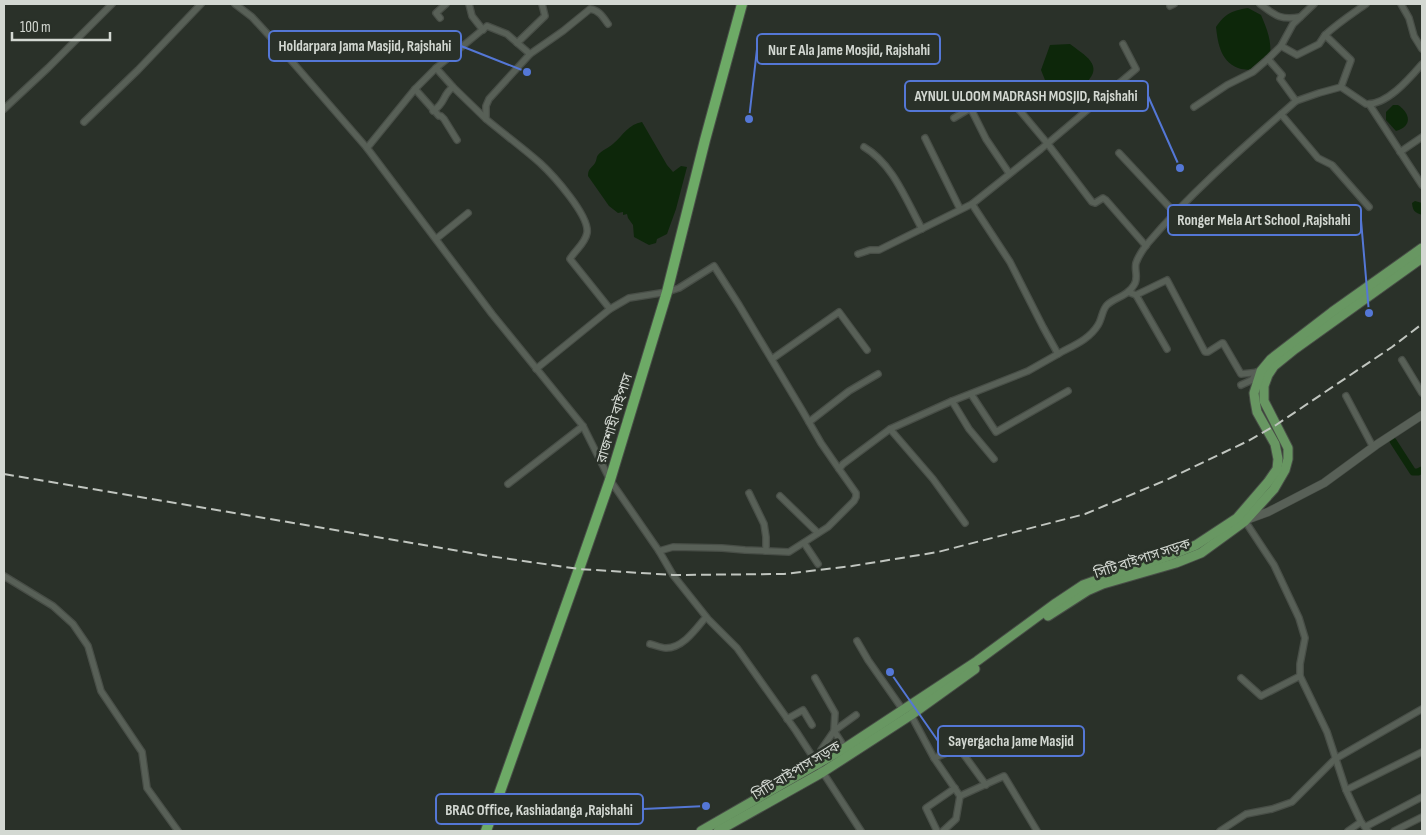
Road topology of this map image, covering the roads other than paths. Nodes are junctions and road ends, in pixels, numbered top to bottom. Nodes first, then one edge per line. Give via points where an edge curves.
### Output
1 (112, 4) edge
2 (201, 4) edge
3 (234, 4) edge
4 (446, 4) edge
5 (469, 4) edge
6 (542, 4) edge
7 (742, 4) edge
8 (1260, 4) edge
9 (1314, 4) edge
10 (1366, 4) edge
11 (1402, 4) edge
12 (1300, 17) junction
13 (440, 18) dead end
14 (608, 24) dead end
15 (483, 30) junction
16 (1325, 35) junction
17 (517, 43) junction
18 (1123, 44) dead end
19 (1282, 46) junction
20 (1422, 49) edge
21 (530, 54) junction
22 (1268, 60) junction
23 (1422, 64) edge
24 (436, 68) junction
25 (453, 87) junction
26 (1000, 87) dead end
27 (1341, 87) junction
28 (415, 89) junction
29 (1296, 101) junction
30 (1369, 104) junction
31 (1194, 107) dead end
32 (4, 109) edge
33 (433, 110) junction
34 (1282, 114) junction
35 (954, 118) dead end
36 (486, 119) junction
37 (84, 122) dead end
38 (1422, 137) edge
39 (925, 138) dead end
40 (457, 140) dead end
41 (1047, 143) junction
42 (864, 147) dead end
43 (367, 148) junction
44 (1400, 152) junction
45 (1119, 153) dead end
46 (1009, 173) junction
47 (1422, 185) edge
48 (972, 204) junction
49 (1369, 207) dead end
50 (960, 209) junction
51 (468, 213) dead end
52 (1175, 213) junction
53 (922, 229) junction
54 (436, 238) junction
55 (1146, 246) junction
56 (1422, 248) edge
57 (858, 254) dead end
58 (1422, 258) edge
59 (668, 292) junction
60 (1128, 292) junction
61 (1136, 296) junction
62 (610, 309) junction
63 (1167, 349) dead end
64 (867, 350) dead end
65 (1058, 354) junction
66 (772, 359) junction
67 (1402, 360) dead end
68 (536, 369) junction
69 (1259, 372) junction
70 (878, 374) dead end
71 (1241, 385) dead end
72 (1068, 391) dead end
73 (1422, 393) edge
74 (971, 394) junction
75 (1346, 396) dead end
76 (952, 402) junction
77 (1422, 415) edge
78 (809, 422) junction
79 (583, 426) junction
80 (890, 429) junction
81 (1373, 447) junction
82 (994, 459) dead end
83 (839, 469) junction
84 (610, 480) junction
85 (508, 484) dead end
86 (749, 493) dead end
87 (780, 496) dead end
88 (1245, 521) junction
89 (965, 523) dead end
90 (818, 533) junction
91 (804, 543) junction
92 (659, 551) junction
93 (766, 551) junction
94 (818, 564) dead end
95 (4, 576) edge
96 (706, 618) junction
97 (857, 641) dead end
98 (650, 644) dead end
99 (1300, 676) junction
100 (815, 678) dead end
101 (1241, 678) dead end
102 (1422, 708) edge
103 (907, 713) junction
104 (856, 716) dead end
105 (787, 719) junction
106 (812, 725) dead end
107 (834, 731) junction
108 (845, 748) junction
109 (1422, 752) edge
110 (934, 758) junction
111 (1335, 759) junction
112 (820, 768) junction
113 (986, 785) junction
114 (954, 788) junction
115 (1346, 790) junction
116 (960, 796) junction
117 (1422, 797) edge
118 (1422, 817) edge
119 (1365, 827) edge
120 (178, 831) edge
121 (486, 831) edge
122 (702, 831) edge
123 (718, 831) edge
124 (861, 831) edge
125 (937, 831) edge
126 (943, 831) edge
127 (1037, 831) edge
128 (1220, 831) edge
129 (1348, 831) edge
130 (1394, 831) edge

1 - 32 street
2 - 37 street
3 - 43 street via 276,42
4 - 13 street via 436,13
5 - 15 street via 472,16
6 - 17 street via 545,16
7 - 59 highway, রাজশাহী বাইপাস
8 - 12 street via 1287,19
9 - 12 street
10 - 16 street
11 - 20 street
12 - 19 street
14 - 21 street via 595,9 590,9
15 - 17 street via 487,26 507,34
15 - 24 street
16 - 19 street via 1319,44 1297,55
16 - 27 street via 1351,60
17 - 21 street
18 - 41 street via 1136,69
19 - 22 street
21 - 36 street via 489,99
22 - 29 street via 1282,74 1280,79
22 - 31 street
23 - 30 street via 1407,81 1381,101
24 - 25 street
24 - 28 street
25 - 33 street via 446,92 442,104
25 - 36 street
26 - 41 street
27 - 29 street
27 - 30 street
28 - 33 street
28 - 43 street
29 - 34 street
30 - 44 street
33 - 40 street via 444,119
34 - 49 street via 1318,158 1332,165
34 - 52 street
35 - 46 street via 969,109 972,111
36 - 62 street via 542,165 573,200 587,232 583,244 570,259
38 - 44 street
39 - 50 street
41 - 46 street
41 - 55 street via 1092,202 1106,200
42 - 53 street via 874,153 894,177
43 - 54 street
44 - 47 street
45 - 52 street
46 - 48 street
48 - 50 street
48 - 65 street via 1010,262
50 - 53 street
51 - 54 street
52 - 55 street
53 - 57 street via 879,250
54 - 68 street
55 - 60 street via 1136,264 1137,280
56 - 69 main road via 1324,318
58 - 88 main road, সিটি বাইপাস সড়ক via 1274,366 1264,386 1264,401 1288,448 1288,459 1274,489
59 - 62 street via 628,298
59 - 66 street via 714,266
59 - 84 highway, রাজশাহী বাইপাস
60 - 61 street
60 - 65 street via 1108,304 1091,334
61 - 63 street
61 - 69 street via 1167,280 1205,352 1222,343 1241,374
62 - 68 street
64 - 66 street via 839,312
65 - 74 street via 1028,371
66 - 78 street
67 - 73 street
68 - 79 street
69 - 71 street
69 - 103 main road via 1254,393 1257,412 1275,444 1277,469 1237,518 1196,545 1083,585
70 - 78 street via 849,391
72 - 74 street via 996,432
74 - 76 street
75 - 81 street
76 - 80 street
76 - 82 street
77 - 81 street
78 - 83 street
79 - 84 street
79 - 85 street
80 - 83 street
80 - 89 street
81 - 88 street via 1324,483
83 - 90 street via 856,497
84 - 92 street
84 - 121 highway, রাজশাহী বাইপাস
86 - 93 street via 764,524
87 - 90 street
88 - 99 street via 1274,565 1299,618 1305,638
88 - 103 main road, সিটি বাইপাস সড়ক via 1200,553 1087,591
90 - 91 street
91 - 93 street via 789,552
91 - 94 street
92 - 93 street via 673,547
92 - 96 street
95 - 120 street via 53,606 73,624 88,646 101,690 142,752 147,788
96 - 98 street via 679,644 665,648
96 - 105 street via 738,648
97 - 103 street
99 - 101 street via 1261,696
99 - 111 street via 1327,732
100 - 107 street via 835,713
102 - 111 street
103 - 108 main road
103 - 110 street
103 - 112 main road, সিটি বাইপাস সড়ক
104 - 107 street
105 - 106 street via 803,710
105 - 112 street
107 - 108 street
107 - 112 street via 821,750
108 - 112 main road
109 - 115 street
110 - 113 street via 959,748
110 - 114 street
111 - 115 street
111 - 128 street via 1292,802 1246,814
112 - 122 main road
112 - 123 main road, সিটি বাইপাস সড়ক
112 - 124 street
113 - 116 street
113 - 127 street via 1004,776
114 - 116 street
114 - 125 street via 926,808
115 - 119 street
116 - 126 street via 956,819
117 - 119 street
118 - 130 street
119 - 129 street

